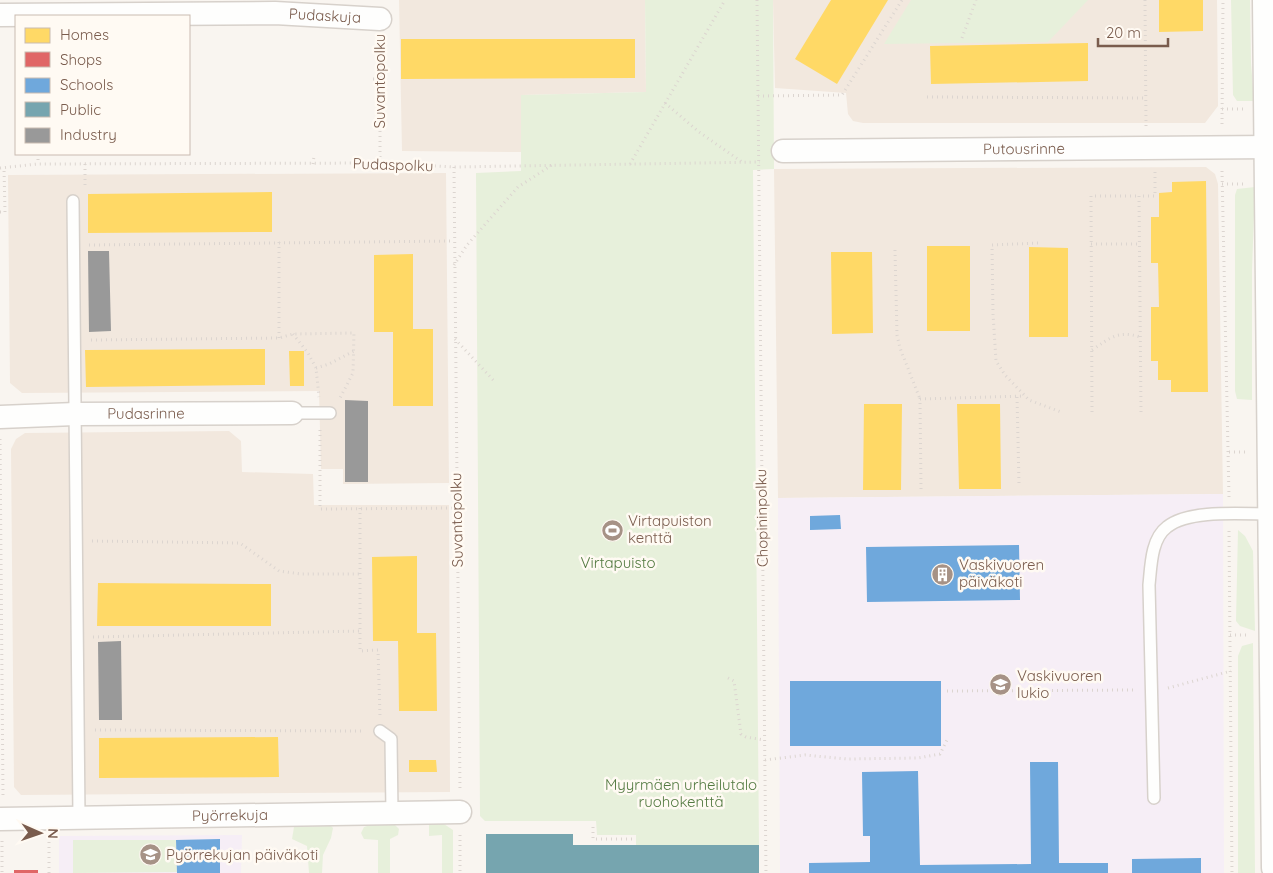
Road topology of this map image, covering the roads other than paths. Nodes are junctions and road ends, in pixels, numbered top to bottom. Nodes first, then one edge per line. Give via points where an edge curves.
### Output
1 (1264, 0) edge
2 (92, 15) edge
3 (0, 16) edge
4 (15, 16) edge
5 (380, 19) road end
6 (1269, 147) edge
7 (784, 151) road end
8 (73, 201) dead end
9 (292, 413) joint
10 (325, 413) road end
11 (75, 414) junction
12 (0, 417) edge
13 (1270, 514) junction
14 (1272, 679) edge
15 (380, 731) road end
16 (1154, 798) dead end
17 (460, 812) road end
18 (392, 813) junction
19 (79, 818) junction
20 (2, 819) edge
21 (1273, 868) edge

1 - 6 street
2 - 5 street, Pudaskuja via 275,13
3 - 4 street, Pudaskuja
6 - 7 street, Putousrinne
6 - 13 street
8 - 11 lane
9 - 10 lane
9 - 11 street, Pudasrinne
11 - 12 street, Pudasrinne
11 - 19 lane
13 - 14 street
13 - 16 lane via 1187,518 1166,527 1157,543 1151,558 1149,585
14 - 21 street
15 - 18 lane via 391,739
17 - 18 street, Pyörrekuja
18 - 19 street, Pyörrekuja
19 - 20 street, Pyörrekuja

